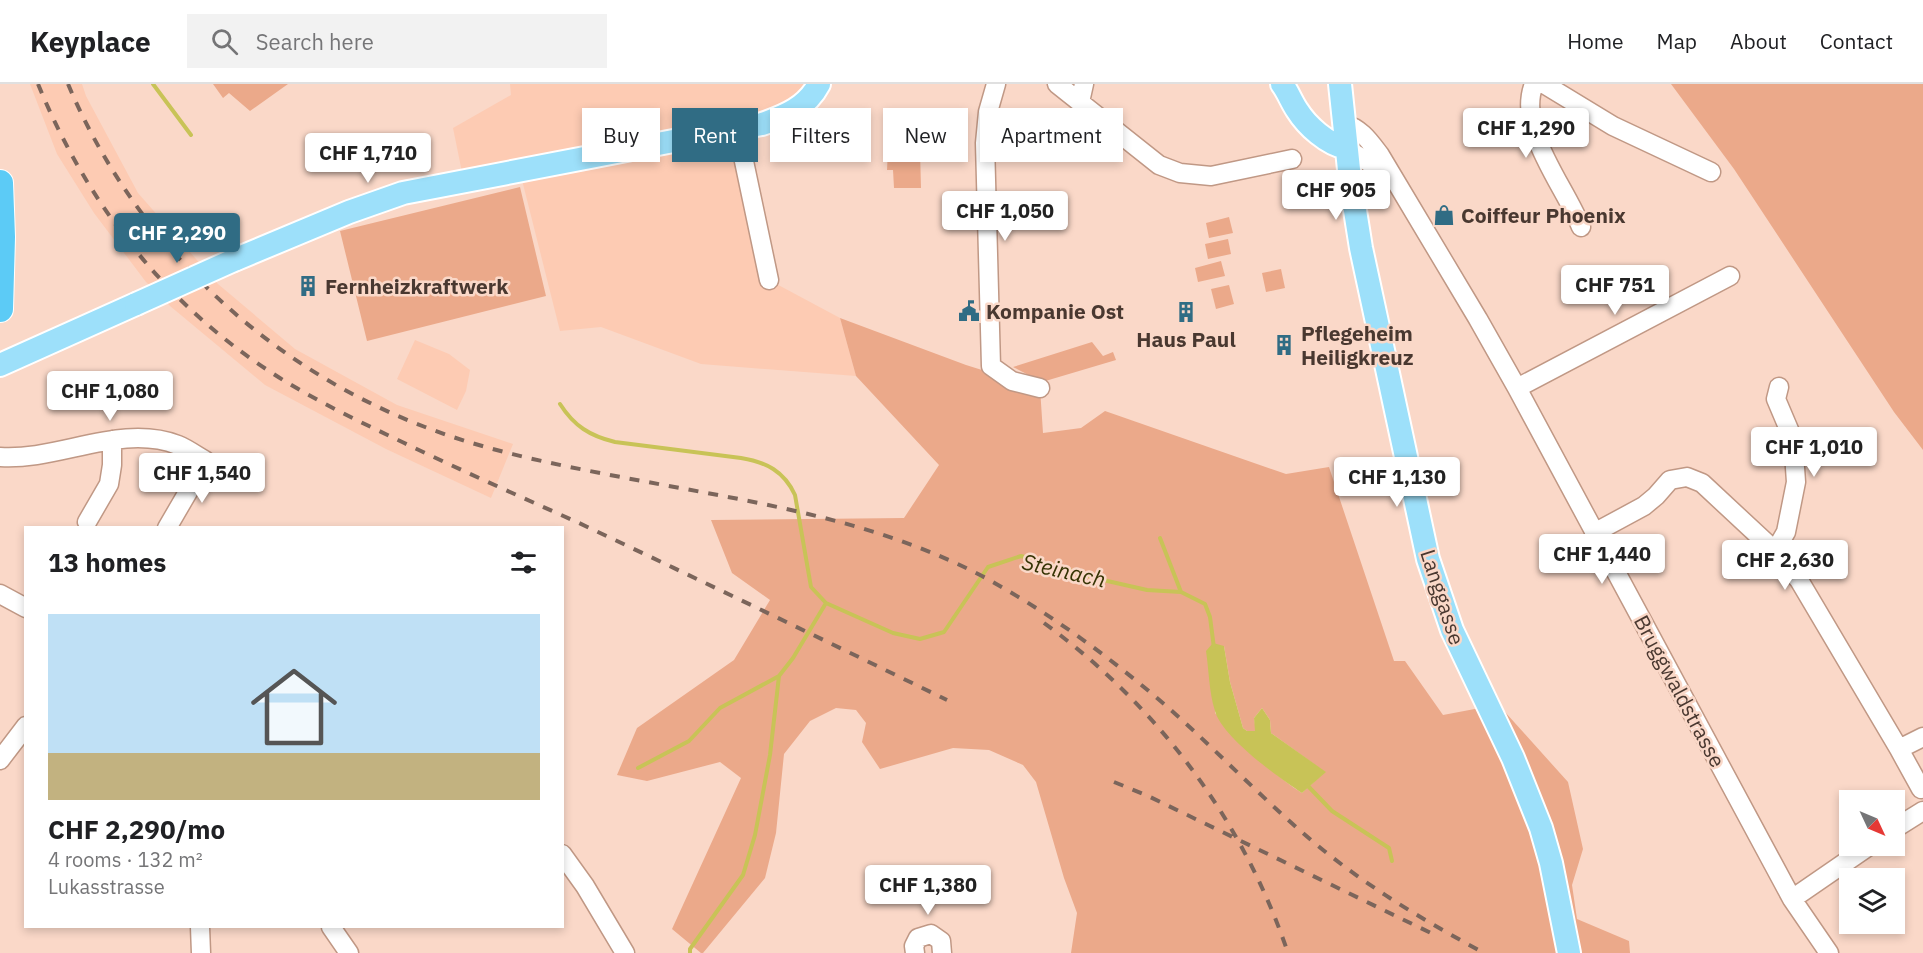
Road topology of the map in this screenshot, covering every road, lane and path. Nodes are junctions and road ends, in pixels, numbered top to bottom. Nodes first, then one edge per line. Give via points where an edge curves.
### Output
1 (819, 84) edge
2 (996, 84) edge
3 (1057, 84) edge
4 (1084, 84) edge
5 (1340, 84) edge
6 (1534, 84) edge
7 (1544, 84) edge
8 (1285, 88) edge
9 (1080, 102) junction
10 (1344, 124) junction
11 (758, 125) edge
12 (672, 141) edge
13 (1346, 148) junction
14 (1292, 159) dead end
15 (743, 162) edge
16 (1711, 172) dead end
17 (1391, 176) junction
18 (0, 183) edge
19 (1581, 227) dead end
20 (1730, 276) dead end
21 (769, 280) dead end
22 (0, 309) edge
23 (0, 365) edge
24 (1779, 387) dead end
25 (1040, 388) dead end
26 (1517, 388) junction
27 (112, 440) junction
28 (0, 457) edge
29 (87, 522) dead end
30 (168, 526) edge
31 (1594, 533) junction
32 (1775, 551) junction
33 (0, 594) edge
34 (24, 607) edge
35 (24, 729) edge
36 (1923, 737) edge
37 (1899, 749) junction
38 (0, 760) edge
39 (1921, 789) dead end
40 (1923, 811) edge
41 (1905, 822) edge
42 (1854, 856) edge
43 (564, 857) edge
44 (1792, 899) junction
45 (200, 928) edge
46 (332, 928) edge
47 (910, 952) edge
48 (201, 953) edge
49 (349, 953) edge
50 (625, 953) edge
51 (942, 953) edge
52 (1569, 953) edge
53 (1829, 953) edge

1 - 11 main road via 808,100 793,111
2 - 25 street via 985,143 991,366 1012,381
3 - 9 street
4 - 9 street
5 - 10 main road, Langgasse
6 - 19 street via 1531,110 1535,137
7 - 16 street via 1613,126
8 - 10 main road via 1324,118
8 - 13 main road via 1297,110 1322,136
9 - 14 street via 1159,165 1180,173 1211,176
10 - 13 main road, Langgasse
10 - 17 street, Bruggwaldstrasse via 1368,139
12 - 23 main road, bridge via 404,193 234,260
13 - 17 street, Bruggwaldstrasse
13 - 52 main road, Langgasse via 1361,248 1428,559 1452,630 1538,819
15 - 21 street
17 - 26 street, Bruggwaldstrasse
18 - 22 highway
20 - 26 street
24 - 32 street via 1776,399 1792,439 1796,482 1786,532
26 - 31 street, Bruggwaldstrasse
27 - 28 street via 22,458
27 - 29 street via 109,484
27 - 30 street via 171,444 206,461
31 - 32 street via 1644,506 1670,480 1687,477 1702,483
31 - 44 street, Bruggwaldstrasse
32 - 37 street via 1799,580
33 - 34 street
35 - 38 street
36 - 37 street
37 - 39 street
40 - 41 street
42 - 44 street
43 - 50 street
44 - 53 street, Bruggwaldstrasse
45 - 48 street
46 - 49 street
47 - 51 street via 918,938 931,934 941,941

